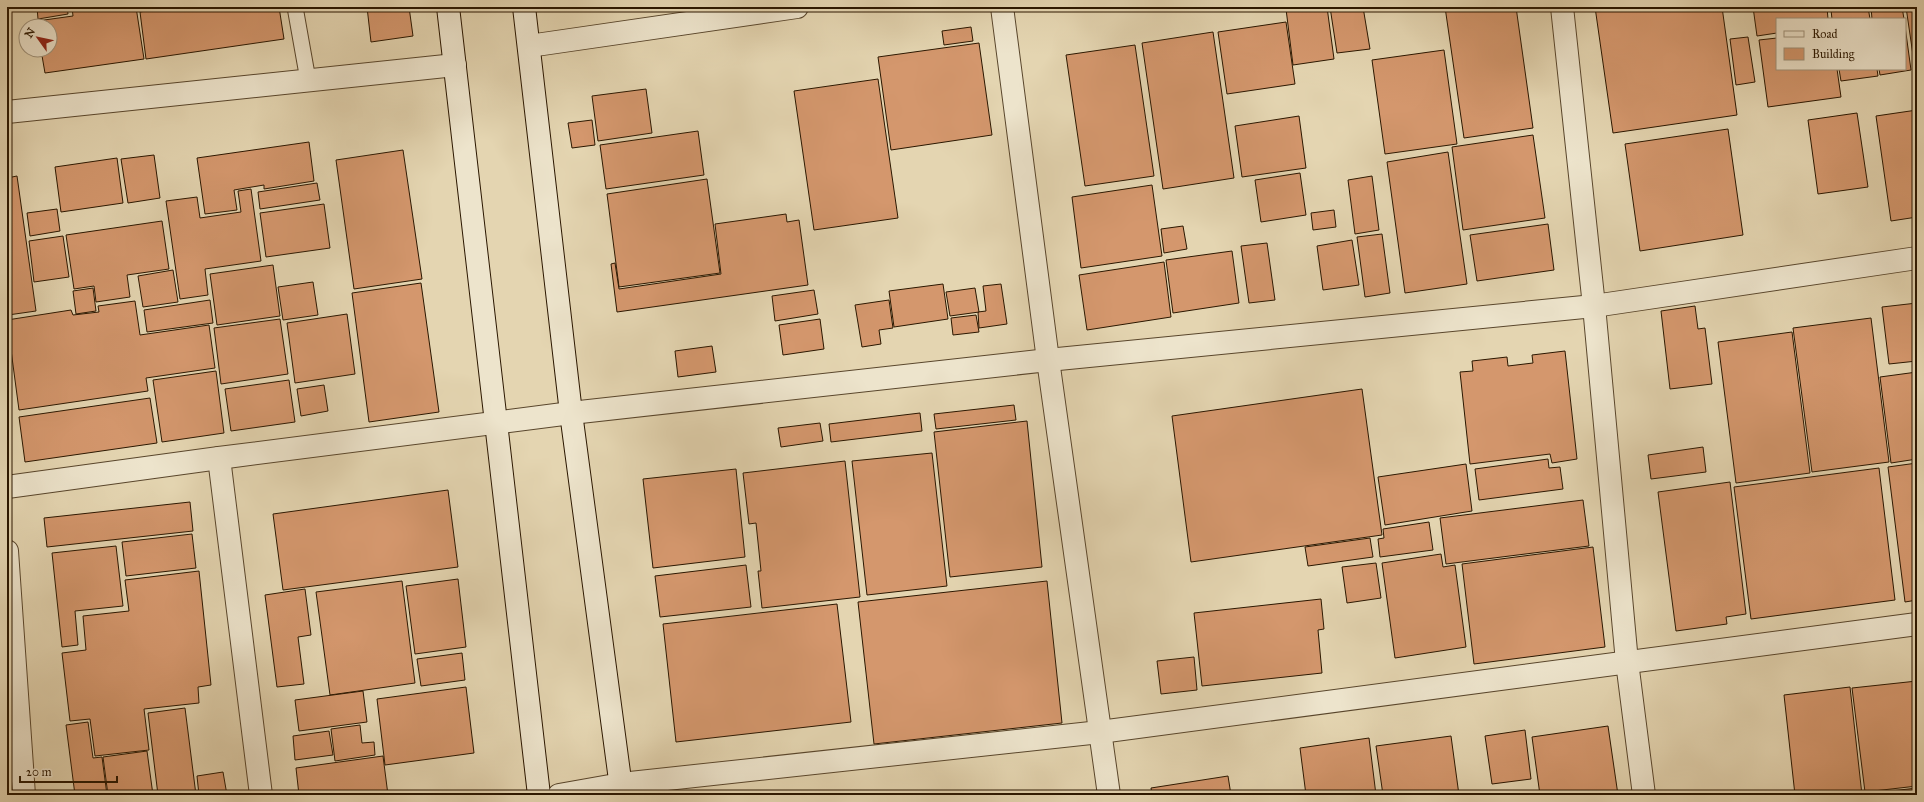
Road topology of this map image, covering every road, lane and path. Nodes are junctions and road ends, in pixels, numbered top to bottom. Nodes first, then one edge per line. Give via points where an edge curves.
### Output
1 (294, 7) edge
2 (448, 7) edge
3 (524, 7) edge
4 (797, 7) edge
5 (1002, 7) edge
6 (1562, 7) edge
7 (529, 46) junction
8 (455, 65) junction
9 (308, 80) junction
10 (7, 112) edge
11 (1917, 258) edge
12 (1594, 306) junction
13 (1048, 360) junction
14 (571, 413) junction
15 (495, 424) junction
16 (219, 458) junction
17 (7, 487) edge
18 (7, 551) edge
19 (1917, 624) edge
20 (1627, 662) junction
21 (1100, 732) junction
22 (622, 790) edge
23 (24, 795) edge
24 (261, 795) edge
25 (539, 795) edge
26 (559, 795) edge
27 (1110, 795) edge
28 (1644, 795) edge

1 - 9 lane
2 - 8 street
3 - 7 street
4 - 7 street
5 - 13 street
6 - 12 street
7 - 14 street
8 - 9 street
8 - 15 street
9 - 10 street
11 - 12 street
12 - 13 street
12 - 20 street
13 - 14 street
13 - 21 street
14 - 15 street
14 - 22 street
15 - 16 street
15 - 25 street
16 - 17 street
16 - 24 street
18 - 23 street
19 - 20 street
20 - 21 street
20 - 28 street
21 - 22 street
21 - 27 street
22 - 26 street

